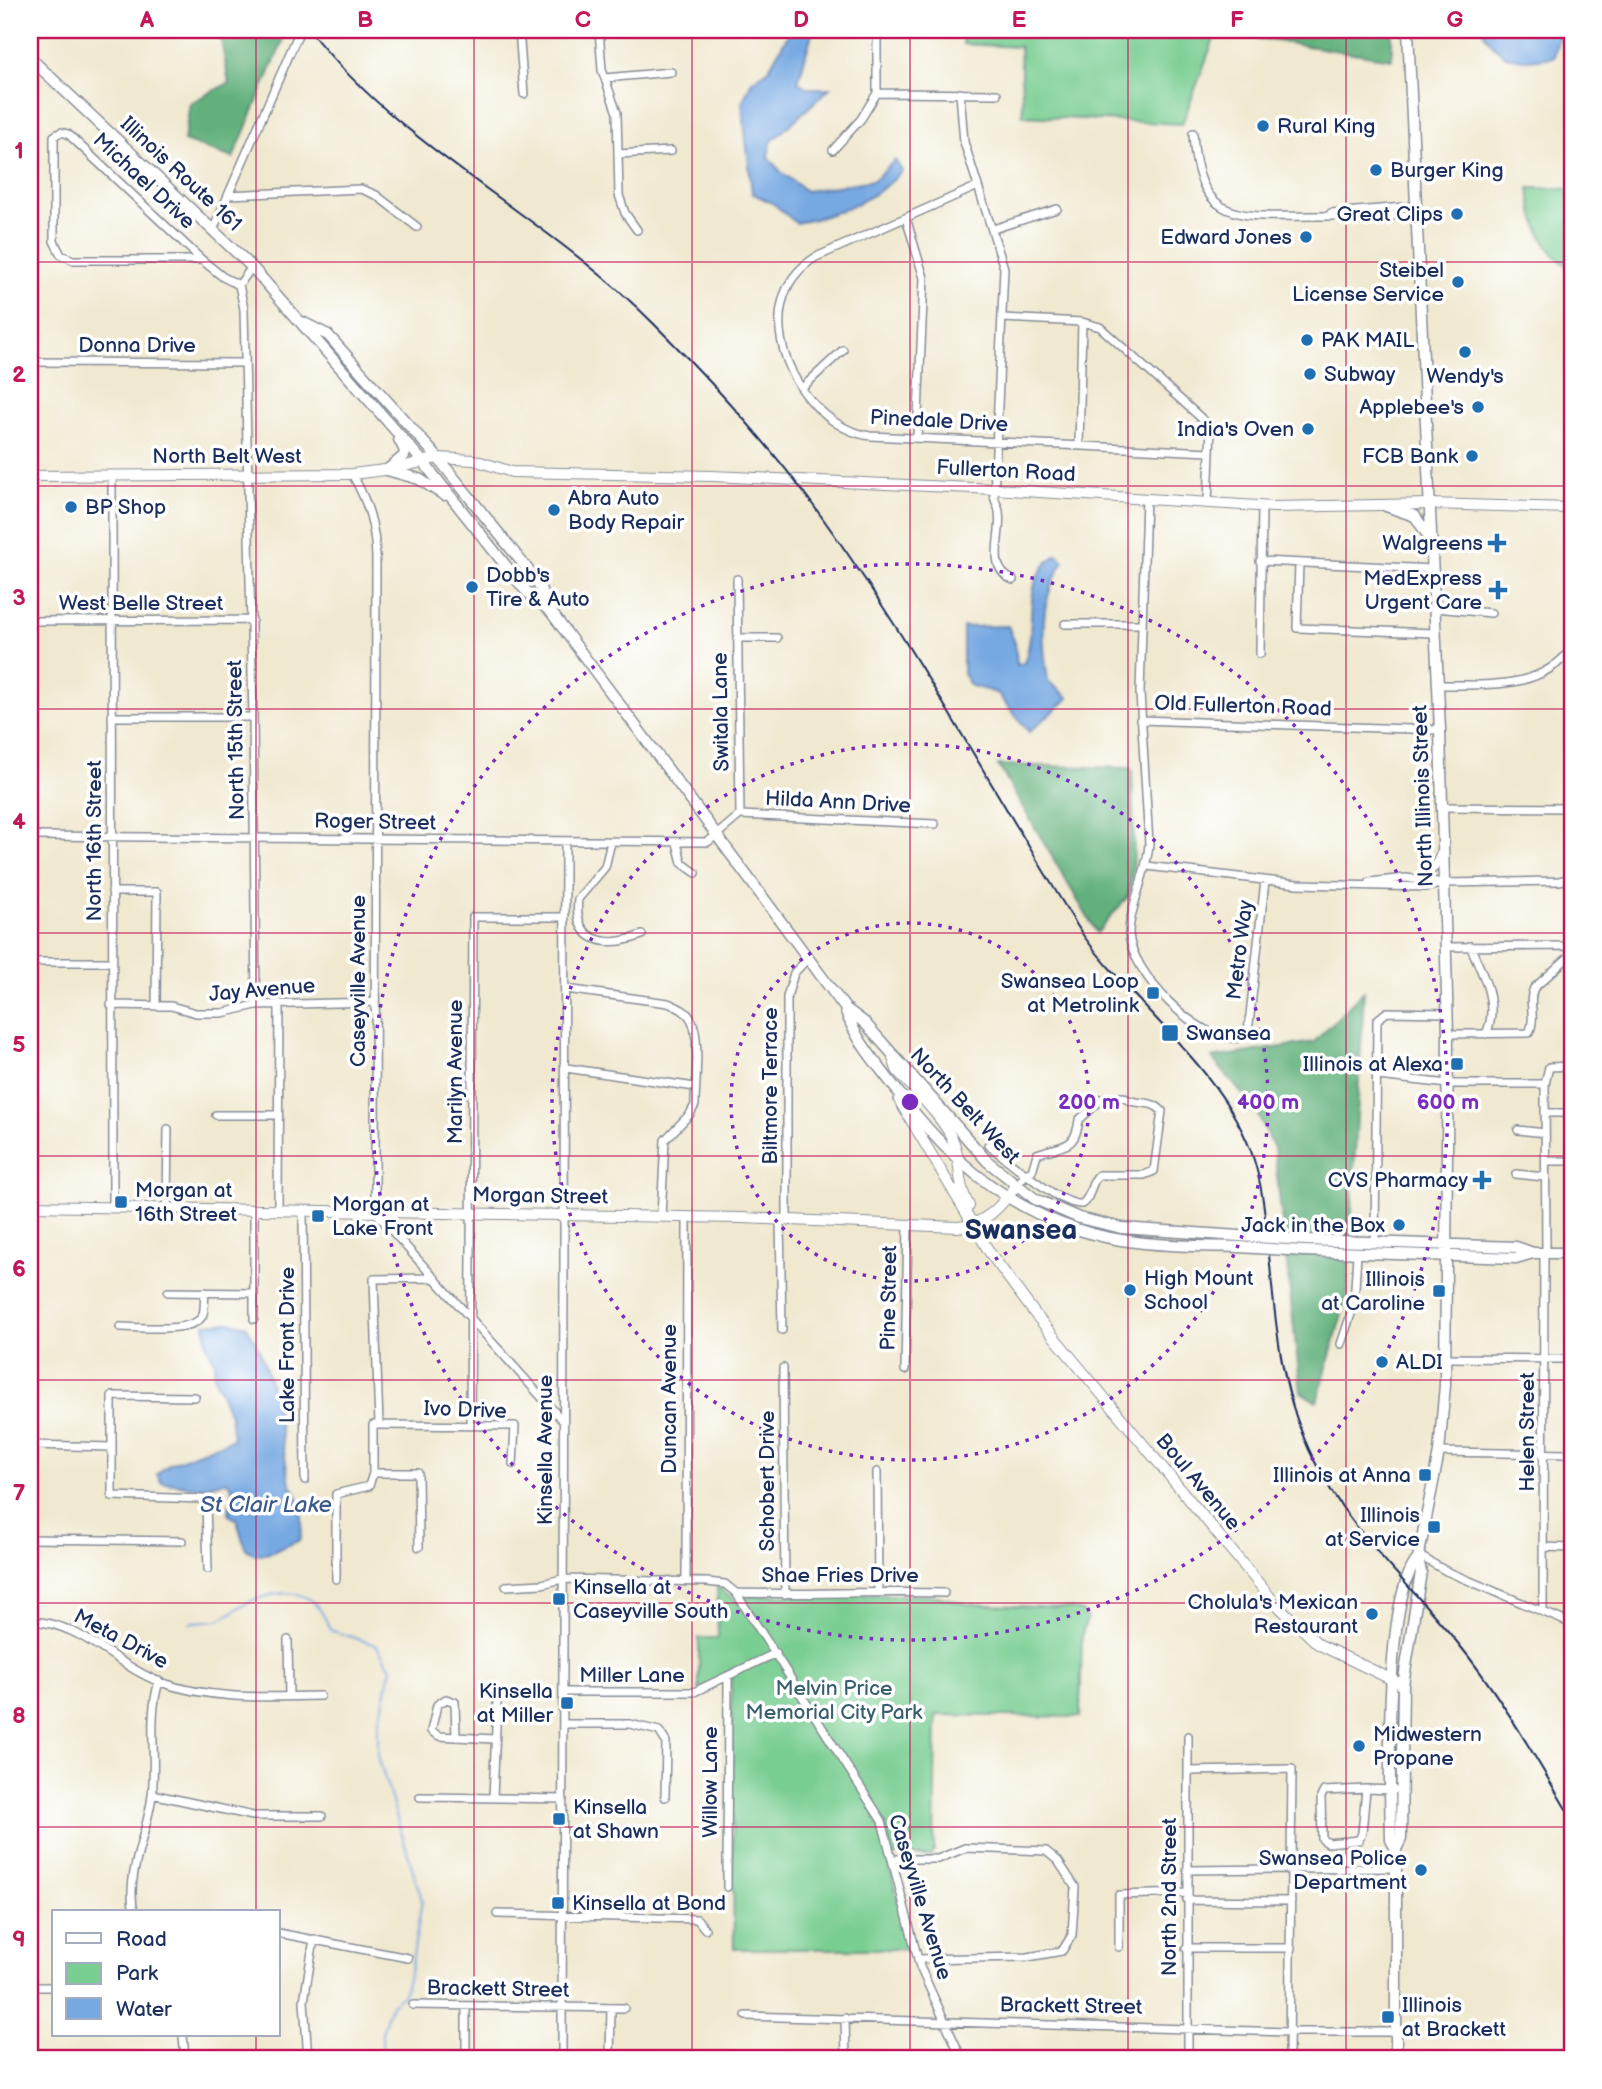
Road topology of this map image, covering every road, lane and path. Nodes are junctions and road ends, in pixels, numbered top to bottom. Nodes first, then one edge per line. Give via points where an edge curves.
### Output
1 (300, 30) edge
2 (519, 30) edge
3 (599, 30) edge
4 (877, 30) edge
5 (1408, 30) edge
6 (30, 59) edge
7 (671, 72) dead end
8 (605, 78) junction
9 (877, 93) junction
10 (960, 93) junction
11 (524, 94) dead end
12 (997, 94) dead end
13 (1192, 133) dead end
14 (833, 150) dead end
15 (671, 151) dead end
16 (618, 153) junction
17 (978, 186) junction
18 (228, 195) junction
19 (1057, 209) dead end
20 (1417, 210) junction
21 (906, 218) junction
22 (417, 226) dead end
23 (213, 229) junction
24 (993, 229) junction
25 (638, 230) dead end
26 (202, 260) junction
27 (252, 267) junction
28 (239, 285) junction
29 (1003, 318) junction
30 (302, 322) junction
31 (1082, 322) junction
32 (843, 351) dead end
33 (30, 362) edge
34 (245, 363) junction
35 (803, 387) junction
36 (393, 427) junction
37 (917, 438) junction
38 (996, 442) junction
39 (1079, 446) junction
40 (1210, 452) junction
41 (438, 458) junction
42 (424, 463) junction
43 (387, 470) junction
44 (352, 474) junction
45 (30, 475) edge
46 (112, 475) junction
47 (249, 475) junction
48 (994, 489) junction
49 (1146, 498) junction
50 (456, 503) junction
51 (1208, 503) junction
52 (1430, 504) junction
53 (1386, 506) junction
54 (1262, 507) junction
55 (1572, 508) edge
56 (1432, 545) junction
57 (1260, 561) junction
58 (1299, 563) junction
59 (1433, 569) junction
60 (737, 579) dead end
61 (1013, 580) dead end
62 (1434, 608) junction
63 (551, 612) junction
64 (1491, 613) dead end
65 (252, 620) junction
66 (30, 621) edge
67 (112, 622) junction
68 (1065, 624) dead end
69 (1141, 624) junction
70 (1436, 633) junction
71 (737, 638) junction
72 (777, 638) dead end
73 (1572, 648) edge
74 (1260, 654) dead end
75 (1438, 685) junction
76 (112, 716) junction
77 (253, 717) junction
78 (1140, 720) junction
79 (1440, 730) junction
80 (1443, 807) junction
81 (740, 815) junction
82 (1572, 815) edge
83 (935, 824) dead end
84 (111, 835) junction
85 (30, 836) edge
86 (717, 836) junction
87 (255, 838) junction
88 (376, 839) junction
89 (565, 841) junction
90 (611, 842) junction
91 (677, 843) junction
92 (1444, 845) junction
93 (1147, 866) junction
94 (1572, 871) edge
95 (696, 873) dead end
96 (1423, 879) junction
97 (1265, 881) junction
98 (1571, 882) edge
99 (1365, 883) junction
100 (1445, 883) junction
101 (112, 892) junction
102 (565, 917) junction
103 (642, 935) dead end
104 (1470, 946) junction
105 (1572, 946) edge
106 (1447, 947) junction
107 (1572, 954) edge
108 (807, 958) junction
109 (30, 961) edge
110 (111, 962) junction
111 (566, 989) junction
112 (375, 1002) junction
113 (279, 1003) junction
114 (111, 1005) junction
115 (256, 1005) junction
116 (156, 1006) junction
117 (845, 1008) junction
118 (1448, 1013) junction
119 (1448, 1034) junction
120 (1486, 1034) junction
121 (894, 1058) junction
122 (1572, 1066) edge
123 (566, 1068) junction
124 (1378, 1076) junction
125 (888, 1077) junction
126 (1448, 1084) junction
127 (1545, 1084) junction
128 (695, 1087) junction
129 (1546, 1113) junction
130 (1572, 1113) edge
131 (216, 1115) dead end
132 (278, 1115) junction
133 (168, 1129) dead end
134 (1518, 1130) dead end
135 (1545, 1133) junction
136 (988, 1145) dead end
137 (957, 1160) junction
138 (1546, 1161) junction
139 (1572, 1161) edge
140 (1027, 1173) junction
141 (1516, 1174) dead end
142 (1544, 1177) junction
143 (1016, 1186) junction
144 (1008, 1198) junction
145 (30, 1206) edge
146 (113, 1207) junction
147 (963, 1207) junction
148 (167, 1208) junction
149 (254, 1209) junction
150 (278, 1210) junction
151 (303, 1210) junction
152 (375, 1212) junction
153 (472, 1214) junction
154 (565, 1216) junction
155 (661, 1217) junction
156 (687, 1217) junction
157 (784, 1220) junction
158 (976, 1224) junction
159 (908, 1226) junction
160 (948, 1227) junction
161 (1238, 1242) junction
162 (1375, 1243) junction
163 (1305, 1245) junction
164 (1446, 1252) junction
165 (1541, 1253) junction
166 (1572, 1253) edge
167 (1357, 1254) junction
168 (435, 1278) junction
169 (168, 1292) dead end
170 (205, 1292) junction
171 (254, 1293) junction
172 (254, 1319) dead end
173 (472, 1319) junction
174 (120, 1327) dead end
175 (782, 1329) dead end
176 (1342, 1344) dead end
177 (1446, 1357) junction
178 (1544, 1359) junction
179 (1572, 1359) edge
180 (783, 1368) dead end
181 (905, 1370) dead end
182 (195, 1397) dead end
183 (562, 1421) junction
184 (379, 1425) junction
185 (470, 1426) junction
186 (30, 1446) edge
187 (112, 1447) junction
188 (1439, 1452) junction
189 (1544, 1453) junction
190 (1572, 1454) edge
191 (513, 1464) dead end
192 (877, 1472) dead end
193 (373, 1473) junction
194 (305, 1480) dead end
195 (30, 1539) edge
196 (182, 1541) dead end
197 (419, 1547) dead end
198 (1544, 1547) junction
199 (1572, 1548) edge
200 (1418, 1557) junction
201 (208, 1569) dead end
202 (336, 1579) dead end
203 (562, 1579) junction
204 (686, 1581) junction
205 (506, 1586) dead end
206 (878, 1591) junction
207 (944, 1592) dead end
208 (736, 1593) junction
209 (785, 1594) junction
210 (1543, 1611) junction
211 (30, 1621) edge
212 (1572, 1624) edge
213 (288, 1640) dead end
214 (776, 1654) junction
215 (728, 1677) junction
216 (159, 1681) junction
217 (1391, 1681) junction
218 (1403, 1685) junction
219 (563, 1692) junction
220 (289, 1696) junction
221 (320, 1696) dead end
222 (497, 1704) dead end
223 (563, 1724) junction
224 (1188, 1736) dead end
225 (456, 1737) junction
226 (494, 1739) junction
227 (1188, 1771) junction
228 (1366, 1789) junction
229 (1396, 1790) junction
230 (152, 1794) junction
231 (421, 1797) dead end
232 (666, 1797) dead end
233 (493, 1798) junction
234 (563, 1799) junction
235 (322, 1816) dead end
236 (893, 1859) junction
237 (1396, 1868) junction
238 (1291, 1869) junction
239 (1187, 1870) junction
240 (727, 1887) dead end
241 (1186, 1896) junction
242 (1291, 1901) junction
243 (134, 1910) edge
244 (497, 1914) dead end
245 (562, 1916) junction
246 (705, 1929) dead end
247 (280, 1933) edge
248 (314, 1939) junction
249 (1119, 1947) dead end
250 (1186, 1948) junction
251 (1291, 1948) junction
252 (408, 1958) dead end
253 (918, 1959) junction
254 (30, 1987) edge
255 (52, 1987) edge
256 (413, 2005) dead end
257 (466, 2006) junction
258 (562, 2007) junction
259 (611, 2008) junction
260 (624, 2008) dead end
261 (746, 2016) dead end
262 (845, 2018) junction
263 (944, 2021) junction
264 (1187, 2027) junction
265 (1289, 2032) junction
266 (1396, 2032) junction
267 (183, 2036) edge
268 (157, 2059) edge
269 (185, 2059) edge
270 (308, 2059) edge
271 (466, 2059) edge
272 (562, 2059) edge
273 (610, 2059) edge
274 (846, 2059) edge
275 (962, 2059) edge
276 (1188, 2059) edge
277 (1289, 2059) edge
278 (1396, 2059) edge

1 - 18 street
2 - 11 street
3 - 8 street
4 - 9 street
5 - 20 main road, North Illinois Street
6 - 23 main road, Illinois Route 161
7 - 8 street
8 - 16 street via 617,113
9 - 10 street
9 - 14 street
10 - 12 street
10 - 17 street via 961,132
13 - 20 street via 1198,176 1208,193 1223,207 1254,218
15 - 16 street
16 - 25 street via 622,205
17 - 21 street, Pinedale Drive
17 - 24 street
18 - 22 street via 361,189
18 - 23 street
19 - 24 street
20 - 52 main road, North Illinois Street
21 - 35 street, Pinedale Drive via 816,257 802,265 785,286 783,349 792,374
21 - 37 street via 924,278
23 - 27 main road, Illinois Route 161
24 - 29 street via 1004,268
26 - 26 street, Michael Drive via 68,134 54,136 54,241 61,255 74,260
26 - 28 street, Michael Drive
27 - 28 street
27 - 30 main road, Illinois Route 161
28 - 34 street, North 15th Street
29 - 31 street
29 - 38 street
30 - 36 main road, Illinois Route 161
30 - 41 main road, Illinois Route 161 via 328,335
31 - 39 street
31 - 40 street via 1106,331 1211,427
32 - 35 street
33 - 34 street, Donna Drive
34 - 47 street, North 15th Street
35 - 37 street, Pinedale Drive via 844,430
36 - 42 main road, Illinois Route 161
36 - 43 main road via 405,451
37 - 38 street, Pinedale Drive
38 - 39 street, Pinedale Drive
38 - 48 street
39 - 40 street, Pinedale Drive
40 - 51 street
41 - 42 street, North Belt West
41 - 48 street, Fullerton Road via 474,460 527,472
41 - 63 main road, North Belt West via 537,581
42 - 43 street, North Belt West
42 - 50 main road, North Belt West
43 - 44 street, North Belt West
43 - 50 main road via 419,478
44 - 47 street, North Belt West
44 - 88 street, Caseyville Avenue via 375,528
45 - 46 street, North Belt West
46 - 47 street, North Belt West
46 - 67 street, North 16th Street
47 - 65 street, North 15th Street
48 - 49 street, Fullerton Road
48 - 61 street via 1000,514 999,568
49 - 51 street, Fullerton Road
49 - 69 street, Old Fullerton Road
50 - 63 main road, North Belt West via 526,591
51 - 54 street, Fullerton Road
52 - 53 street, Fullerton Road
52 - 55 street, Fullerton Road
52 - 56 main road, North Illinois Street
53 - 54 street, Fullerton Road
53 - 56 main road via 1415,516
54 - 57 street
56 - 59 main road, North Illinois Street
57 - 58 street
57 - 74 street
58 - 59 street
58 - 70 street via 1297,628
59 - 62 main road, North Illinois Street
60 - 71 street, Switala Lane
62 - 64 street
62 - 70 main road, North Illinois Street
63 - 86 main road, North Belt West
65 - 67 street, West Belle Street
65 - 77 street, North 15th Street
66 - 67 street, West Belle Street
67 - 76 street, North 16th Street
68 - 69 street
69 - 78 street, Old Fullerton Road
70 - 75 main road, North Illinois Street
71 - 72 street
71 - 81 street, Switala Lane
73 - 75 street via 1556,667 1528,681
75 - 79 main road, North Illinois Street
76 - 77 street
76 - 84 street, North 16th Street
77 - 87 street, North 15th Street
78 - 79 street, Old Fullerton Road
78 - 93 street, Metro Way
79 - 80 main road, North Illinois Street
80 - 82 street via 1564,808
80 - 92 main road, North Illinois Street
81 - 83 street, Hilda Ann Drive
81 - 86 street
84 - 85 street, Roger Street
84 - 87 street, Roger Street
84 - 101 street, North 16th Street
86 - 91 street, Roger Street via 698,844
86 - 108 main road, North Belt West
87 - 88 street, Roger Street
87 - 115 street, North 15th Street
88 - 89 street, Roger Street
88 - 112 street, Caseyville Avenue
89 - 90 street, Roger Street
89 - 102 street, Kinsella Avenue
90 - 91 street, Roger Street
90 - 103 street via 605,867 578,899 579,923 595,939 624,942
91 - 95 street via 682,863
92 - 96 street via 1434,868
92 - 100 main road, North Illinois Street
93 - 97 street, Metro Way
93 - 97 street, Metro Way via 1130,926 1130,941 1141,969 1191,1022 1210,1034 1235,1039 1244,1035 1249,1024
94 - 98 street
96 - 99 street, Metro Way
96 - 100 street, Metro Way
97 - 99 street, Metro Way
98 - 100 street
99 - 100 street, Metro Way via 1426,887
100 - 106 main road, North Illinois Street
101 - 110 street, North 16th Street
101 - 116 street via 157,892
102 - 111 street, Kinsella Avenue
102 - 153 street, Marilyn Avenue via 473,917
104 - 105 street
104 - 106 street
104 - 120 street via 1488,985
106 - 118 main road, North Illinois Street
107 - 120 street via 1534,988 1535,1021 1529,1033
108 - 117 main road, North Belt West
108 - 157 street, Biltmore Terrace via 793,973 787,997
109 - 110 street
110 - 114 street, North 16th Street
111 - 123 street, Kinsella Avenue
111 - 128 street via 668,1003 681,1009 692,1020 695,1035
112 - 113 street, Jay Avenue
112 - 152 street, Caseyville Avenue
113 - 115 street, Jay Avenue
113 - 132 street
114 - 116 street, Jay Avenue
114 - 146 street, North 16th Street
115 - 116 street, Jay Avenue via 222,1013
117 - 121 main road, North Belt West via 865,1023
117 - 125 main road, North Belt West via 853,1031
118 - 119 main road, North Illinois Street
118 - 124 street via 1380,1015
119 - 120 street
119 - 126 main road, North Illinois Street
121 - 137 street, Boul Avenue via 897,1070 950,1135
121 - 143 main road, North Belt West via 987,1161
122 - 127 street via 1549,1066
123 - 128 street
123 - 154 street, Kinsella Avenue
124 - 126 street
124 - 162 street
125 - 137 main road, North Belt West
125 - 147 street, Boul Avenue
126 - 127 street
126 - 164 main road, North Illinois Street
127 - 129 street, Helen Street
128 - 155 street via 690,1114 665,1140
129 - 130 street
129 - 135 street, Helen Street
131 - 132 street
132 - 150 street
133 - 148 street
134 - 135 street
135 - 138 street, Helen Street
136 - 140 street
137 - 144 main road, North Belt West
137 - 158 street, Boul Avenue via 961,1190
138 - 139 street
138 - 142 street, Helen Street
140 - 140 street via 1074,1205 1087,1200 1099,1175 1150,1174 1157,1160 1162,1111 1154,1103 1129,1102 1123,1097 1102,1100 1079,1120 1073,1142 1037,1154
140 - 143 street
141 - 142 street
142 - 165 street, Helen Street
143 - 144 street
143 - 161 main road, North Belt West via 1062,1212 1109,1226
144 - 158 street
144 - 161 main road, North Belt West via 1061,1224 1107,1237 1148,1243
145 - 146 street, Morgan Street
146 - 148 street, Morgan Street
147 - 158 street, Boul Avenue
147 - 160 street
148 - 149 street, Morgan Street
149 - 150 street, Morgan Street
149 - 171 street
150 - 151 street, Morgan Street
151 - 152 street, Morgan Street
151 - 194 street, Lake Front Drive
152 - 153 street, Morgan Street
152 - 168 street
153 - 154 street, Morgan Street
153 - 173 street, Marilyn Avenue
154 - 155 street, Morgan Street
154 - 183 street, Kinsella Avenue
155 - 156 street, Morgan Street
156 - 157 street, Morgan Street
156 - 204 street, Duncan Avenue
157 - 159 street, Morgan Street
157 - 175 street, Biltmore Terrace
158 - 160 street, Morgan Street
158 - 217 street, Boul Avenue via 1053,1338 1286,1617 1331,1653
159 - 160 street, Morgan Street
159 - 181 street, Pine Street
161 - 163 main road, North Belt West, bridge
162 - 163 main road, North Belt West
162 - 164 main road, North Belt West
163 - 167 main road, North Belt West
164 - 165 main road via 1516,1247
164 - 167 main road, North Belt West
164 - 177 main road, North Illinois Street
165 - 166 main road
165 - 178 street, Helen Street
167 - 176 street via 1354,1305
168 - 173 street
168 - 184 street via 374,1279
169 - 170 street
170 - 171 street
170 - 174 street via 203,1315 197,1324
171 - 172 street
173 - 183 street
173 - 185 street, Marilyn Avenue
177 - 178 street
177 - 188 main road, North Illinois Street
178 - 179 street
178 - 189 street, Helen Street
180 - 209 street, Schobert Drive
182 - 187 street via 112,1396
183 - 203 street, Kinsella Avenue
184 - 185 street, Ivo Drive
184 - 193 street via 373,1425
185 - 191 street, Ivo Drive via 514,1426
186 - 187 street
187 - 201 street via 112,1496 202,1499 206,1503
188 - 189 street
188 - 200 main road, North Illinois Street
189 - 190 street
189 - 198 street, Helen Street
192 - 206 street
193 - 197 street via 418,1473
193 - 202 street via 369,1486 336,1494
195 - 196 street
198 - 199 street
198 - 210 street, Helen Street
200 - 210 street
200 - 217 main road, North Illinois Street via 1405,1590
200 - 218 main road, North Illinois Street via 1421,1572
203 - 204 street
203 - 205 street
203 - 219 street, Kinsella Avenue
204 - 208 street via 718,1582
206 - 207 street, Shae Fries Drive
206 - 209 street, Shae Fries Drive
208 - 209 street, Shae Fries Drive
208 - 214 street, Caseyville Avenue
210 - 212 street
211 - 216 street, Meta Drive via 66,1627
213 - 220 street
214 - 215 street, Miller Lane
214 - 236 street, Caseyville Avenue via 878,1814
215 - 219 street, Miller Lane via 694,1692
215 - 240 street, Willow Lane
216 - 220 street, Meta Drive via 205,1693
216 - 230 street via 152,1708
217 - 218 street, Boul Avenue
217 - 229 main road, North Illinois Street
218 - 229 main road, North Illinois Street
219 - 223 street, Kinsella Avenue
220 - 221 street, Meta Drive
222 - 226 street
223 - 232 street via 630,1724 659,1731 666,1742
223 - 234 street, Kinsella Avenue
224 - 227 street, North 2nd Street
225 - 225 street via 431,1731 437,1705 446,1699 455,1702
225 - 226 street
226 - 233 street
227 - 238 street via 1292,1769
227 - 239 street, North 2nd Street
228 - 228 street via 1324,1791 1322,1839 1328,1843 1359,1840
228 - 229 street
229 - 237 main road, North Illinois Street via 1391,1840
230 - 235 street via 253,1816
230 - 243 street via 134,1879
231 - 233 street
233 - 234 street
234 - 245 street, Kinsella Avenue
236 - 253 street, Caseyville Avenue
236 - 253 street via 938,1859 965,1848 1039,1849 1058,1861 1075,1887 1072,1935 1062,1951 1028,1957
237 - 238 street
237 - 266 main road, North Illinois Street
238 - 239 street
238 - 242 street
239 - 241 street, North 2nd Street
241 - 242 street
241 - 249 street via 1119,1895
241 - 250 street, North 2nd Street
242 - 251 street
244 - 245 street
245 - 246 street via 697,1919
245 - 258 street, Kinsella Avenue
247 - 248 street
248 - 252 street
248 - 270 street via 304,2001
250 - 251 street
250 - 264 street, North 2nd Street
251 - 265 street
253 - 263 street, Caseyville Avenue
254 - 255 street
256 - 257 street, Brackett Street
257 - 258 street, Brackett Street
257 - 271 street
258 - 259 street, Brackett Street
258 - 272 street, Kinsella Avenue
259 - 260 street, Brackett Street
259 - 273 street
261 - 262 street, Brackett Street
262 - 263 street, Brackett Street
262 - 274 street
263 - 264 street, Brackett Street
263 - 275 street, Caseyville Avenue
264 - 265 street, Brackett Street
264 - 276 street, North 2nd Street
265 - 266 street, Brackett Street
265 - 277 street
266 - 278 main road, North Illinois Street
267 - 269 street
268 - 269 street

